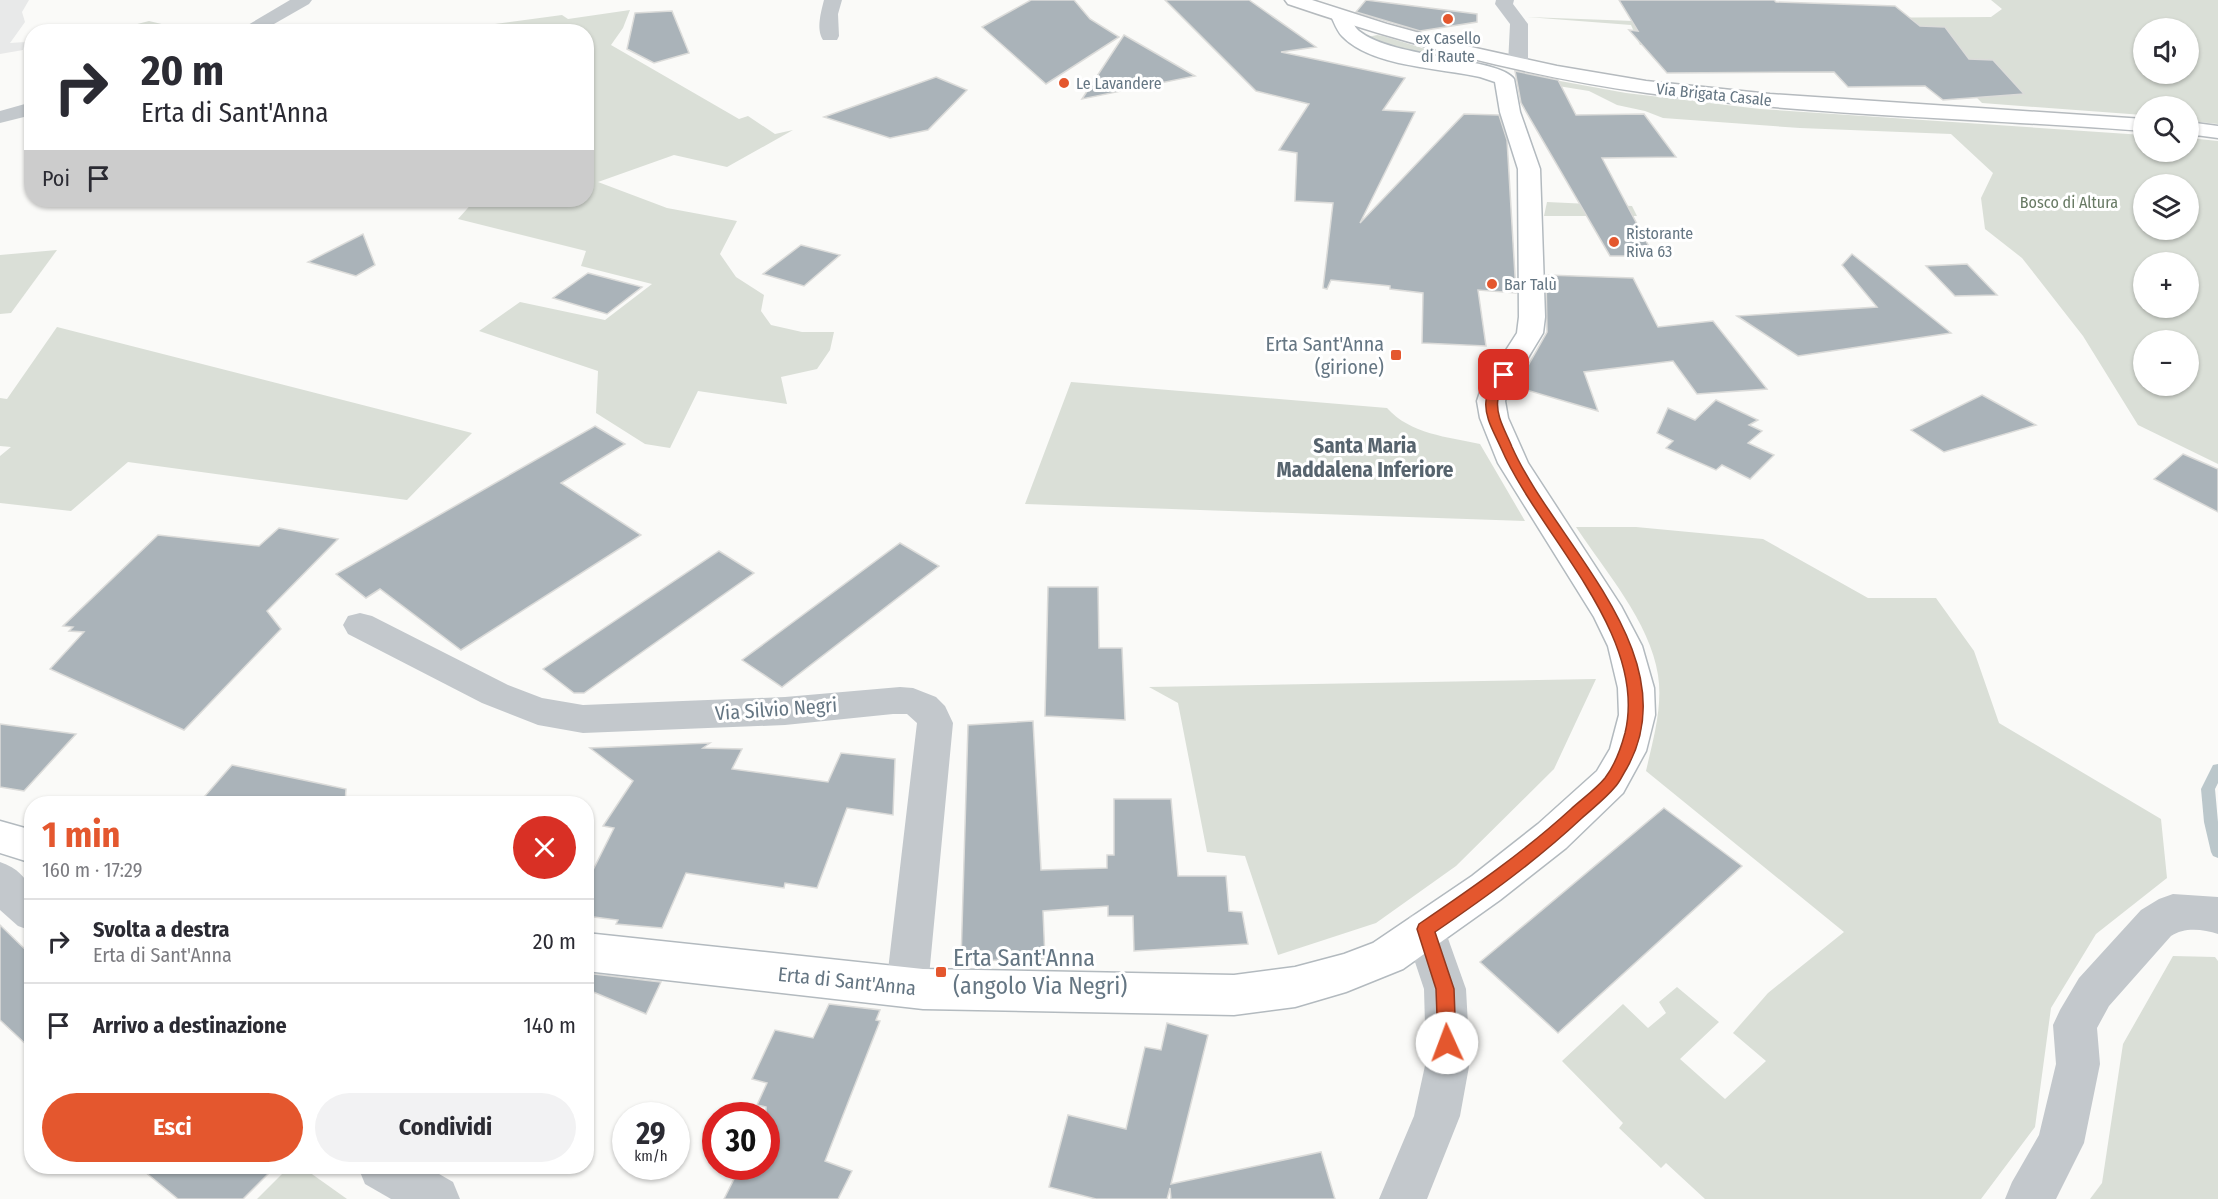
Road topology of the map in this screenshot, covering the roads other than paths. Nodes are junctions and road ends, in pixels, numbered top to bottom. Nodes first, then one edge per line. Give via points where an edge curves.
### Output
1 (303, 0) edge
2 (833, 0) edge
3 (1294, 0) edge
4 (1504, 0) edge
5 (1340, 16) junction
6 (260, 24) edge
7 (830, 36) dead end
8 (1518, 64) junction
9 (24, 110) edge
10 (0, 117) edge
11 (2133, 124) edge
12 (2199, 129) edge
13 (2218, 132) edge
14 (360, 625) dead end
15 (0, 837) edge
16 (24, 844) edge
17 (0, 879) edge
18 (24, 906) edge
19 (2218, 916) edge
20 (1425, 929) junction
21 (594, 953) edge
22 (907, 987) junction
23 (394, 1174) edge
24 (436, 1199) edge
25 (1403, 1199) edge
26 (2029, 1199) edge

1 - 6 street
2 - 7 street
3 - 5 street, Via Brigata Casale
4 - 8 street via 1519,24
5 - 8 street, Via Brigata Casale
5 - 20 street, Erta di Sant'Anna via 1349,34 1371,47 1504,79 1529,170 1532,317 1530,333 1495,389 1491,401 1494,418 1513,463 1609,614 1625,646 1636,688 1637,715 1628,751 1610,782 1544,843
8 - 11 street, Via Brigata Casale via 1646,87 1776,101
9 - 10 street
12 - 13 street
14 - 22 street, Via Silvio Negri via 495,694 538,711 583,719 785,711 893,700 921,704 935,723
15 - 16 street
17 - 18 street
19 - 26 street via 2174,912 2156,923 2094,993 2075,1024 2078,1064 2061,1143
20 - 22 street, Erta di Sant'Anna via 1388,956 1346,973 1294,987 1234,995
20 - 25 street via 1445,989 1448,1061 1437,1116
21 - 22 street, Erta di Sant'Anna
23 - 24 street

